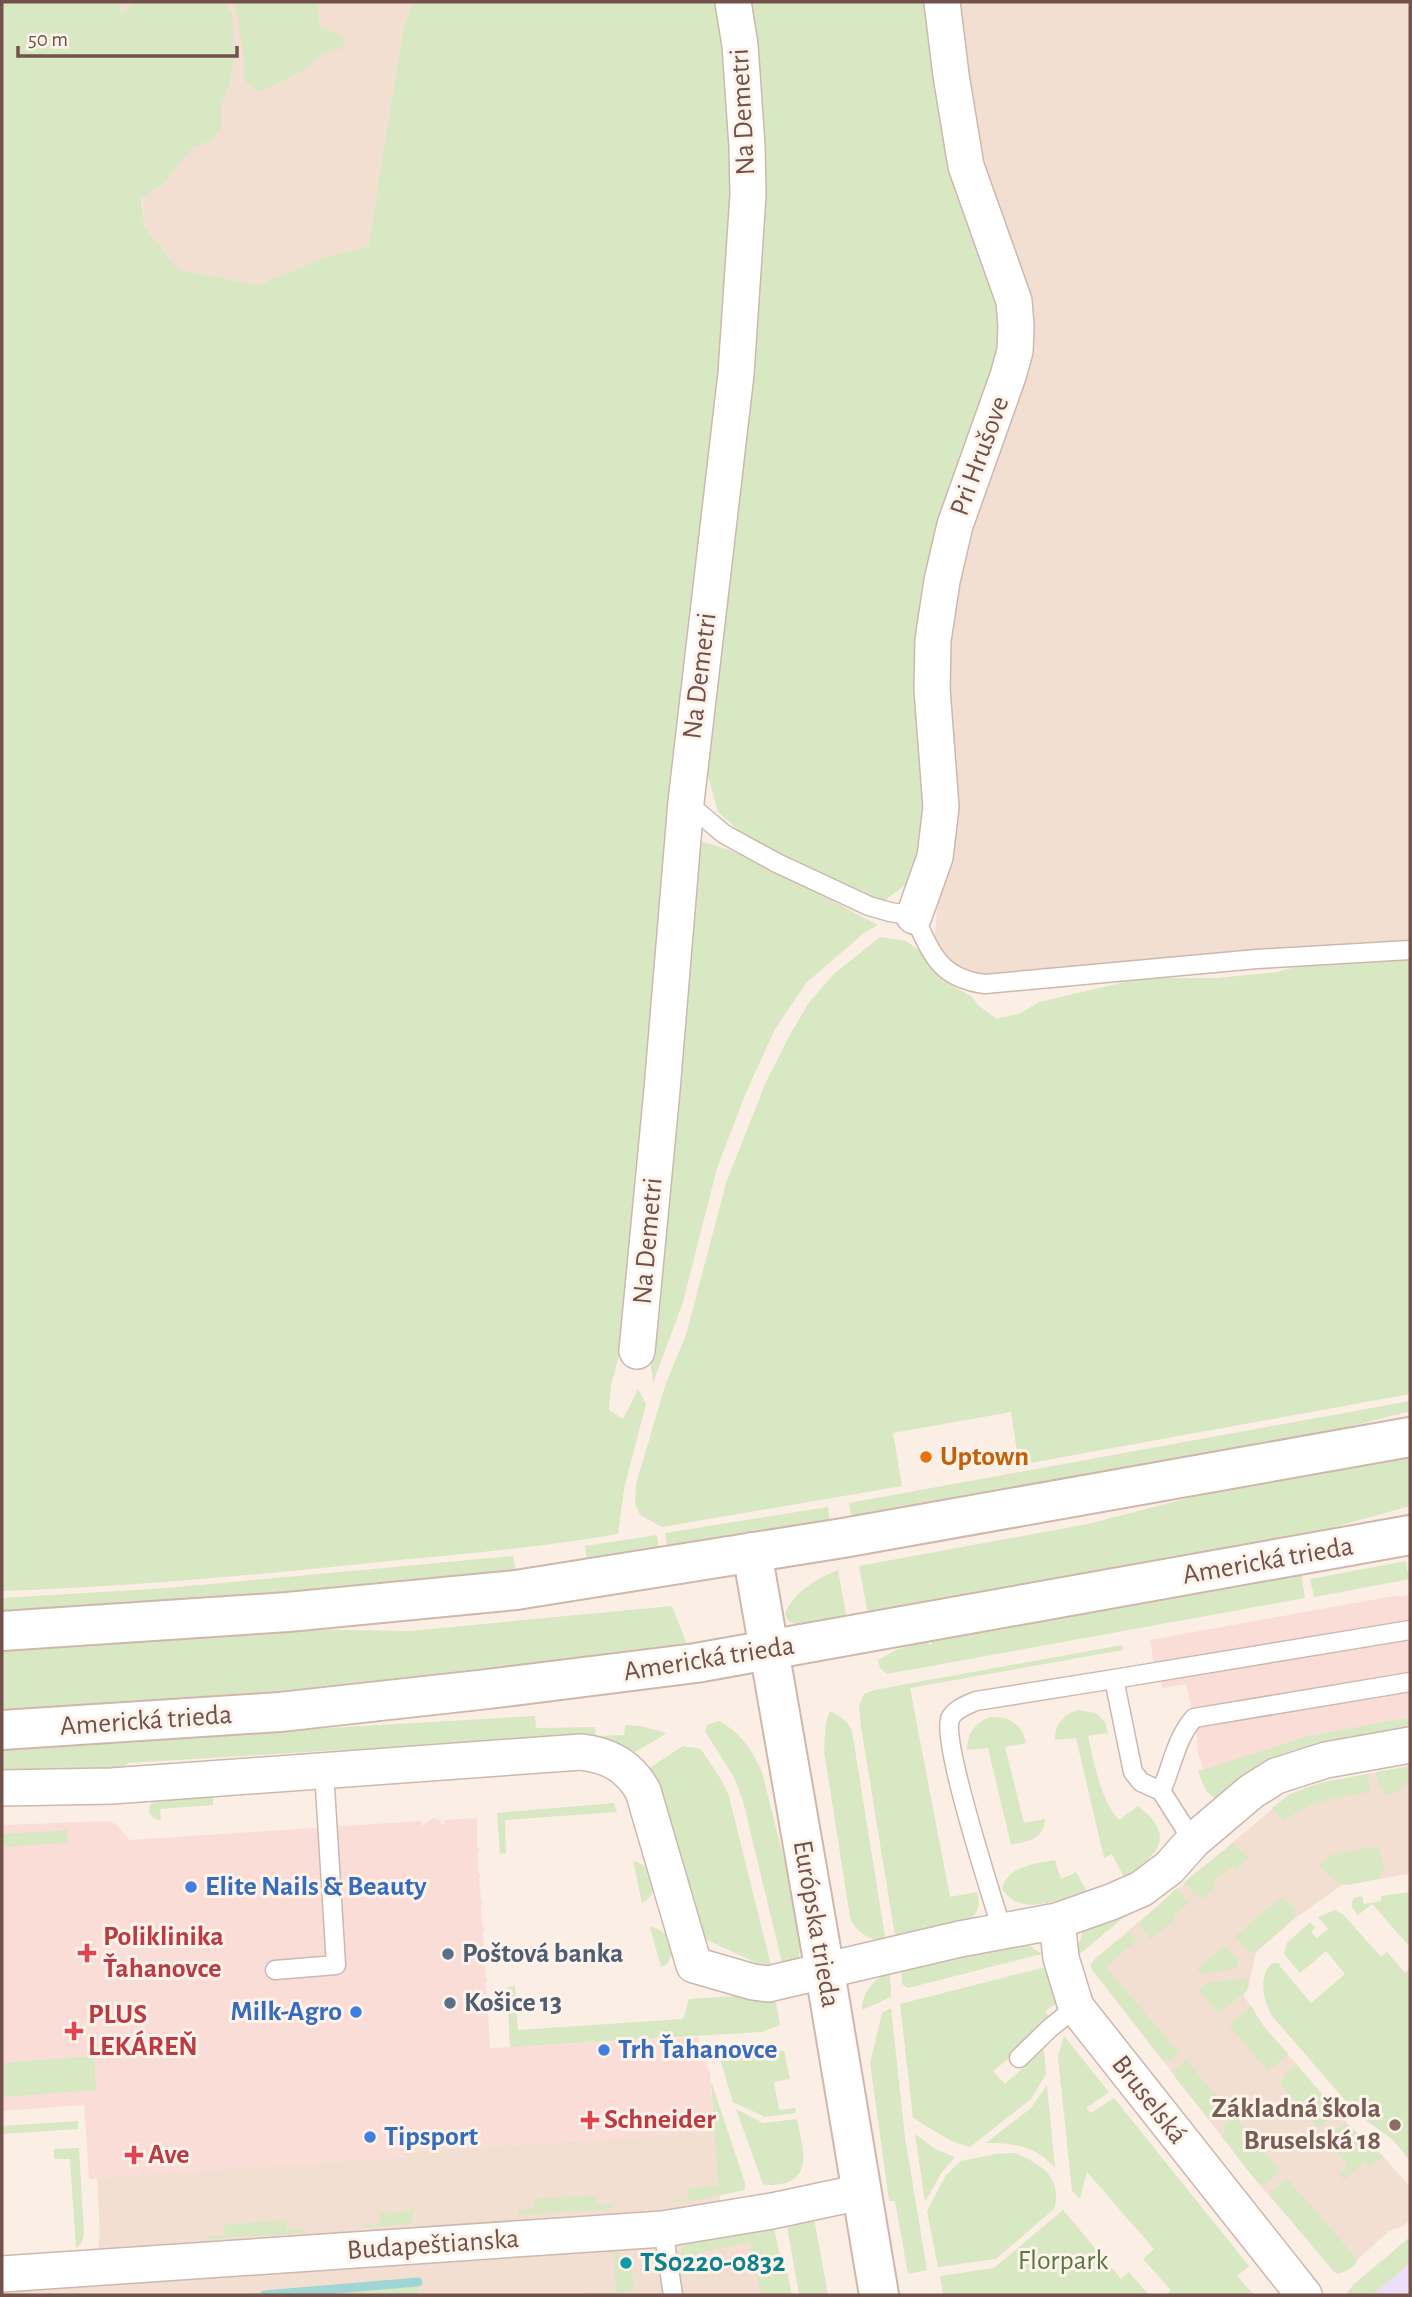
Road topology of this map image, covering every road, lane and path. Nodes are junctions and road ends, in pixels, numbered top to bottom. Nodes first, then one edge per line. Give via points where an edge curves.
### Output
1 (733, 2) edge
2 (942, 2) edge
3 (685, 802) junction
4 (914, 916) junction
5 (1410, 950) edge
6 (637, 1351) dead end
7 (1410, 1437) edge
8 (1410, 1535) edge
9 (751, 1552) junction
10 (1410, 1630) edge
11 (2, 1631) edge
12 (769, 1651) junction
13 (1114, 1679) junction
14 (1410, 1682) edge
15 (2, 1730) edge
16 (1410, 1745) edge
17 (324, 1771) junction
18 (2, 1788) edge
19 (1161, 1791) junction
20 (1194, 1841) junction
21 (1056, 1922) junction
22 (1002, 1930) junction
23 (275, 1970) dead end
24 (825, 1972) junction
25 (1076, 2007) junction
26 (1019, 2058) dead end
27 (862, 2192) junction
28 (663, 2230) junction
29 (2, 2274) edge
30 (673, 2295) edge
31 (878, 2295) edge
32 (1304, 2295) edge

1 - 3 street, Na Demetri via 740,45 748,195 736,374
2 - 4 street, Pri Hrušove via 966,166 1014,301 1016,326 1008,376 954,525 942,581 933,640 941,807 935,857
3 - 4 lane via 724,834 777,863 869,906
3 - 6 street, Na Demetri
4 - 5 lane via 940,964 952,974 985,984
7 - 9 street
8 - 12 street, Americká trieda
9 - 11 street via 503,1592
9 - 12 street, Európska trieda
10 - 13 lane
12 - 15 street, Americká trieda via 280,1712
12 - 24 street, Európska trieda
13 - 19 lane via 1133,1772 1141,1782
13 - 22 lane via 976,1702 964,1706 950,1720 953,1758
14 - 19 lane via 1194,1718 1185,1728
16 - 20 street via 1326,1760 1276,1776
17 - 18 street via 112,1786
17 - 23 lane via 336,1965
17 - 24 street via 581,1752 608,1757 628,1771 643,1791 694,1965 768,1984
19 - 20 lane
20 - 21 street via 1141,1889
21 - 22 street
21 - 25 street, Bruselská
22 - 24 street
24 - 27 street, Európska trieda
25 - 26 lane
25 - 32 street, Bruselská
27 - 28 street, Budapeštianska
27 - 31 street, Európska trieda
28 - 29 street, Budapeštianska
28 - 30 lane

